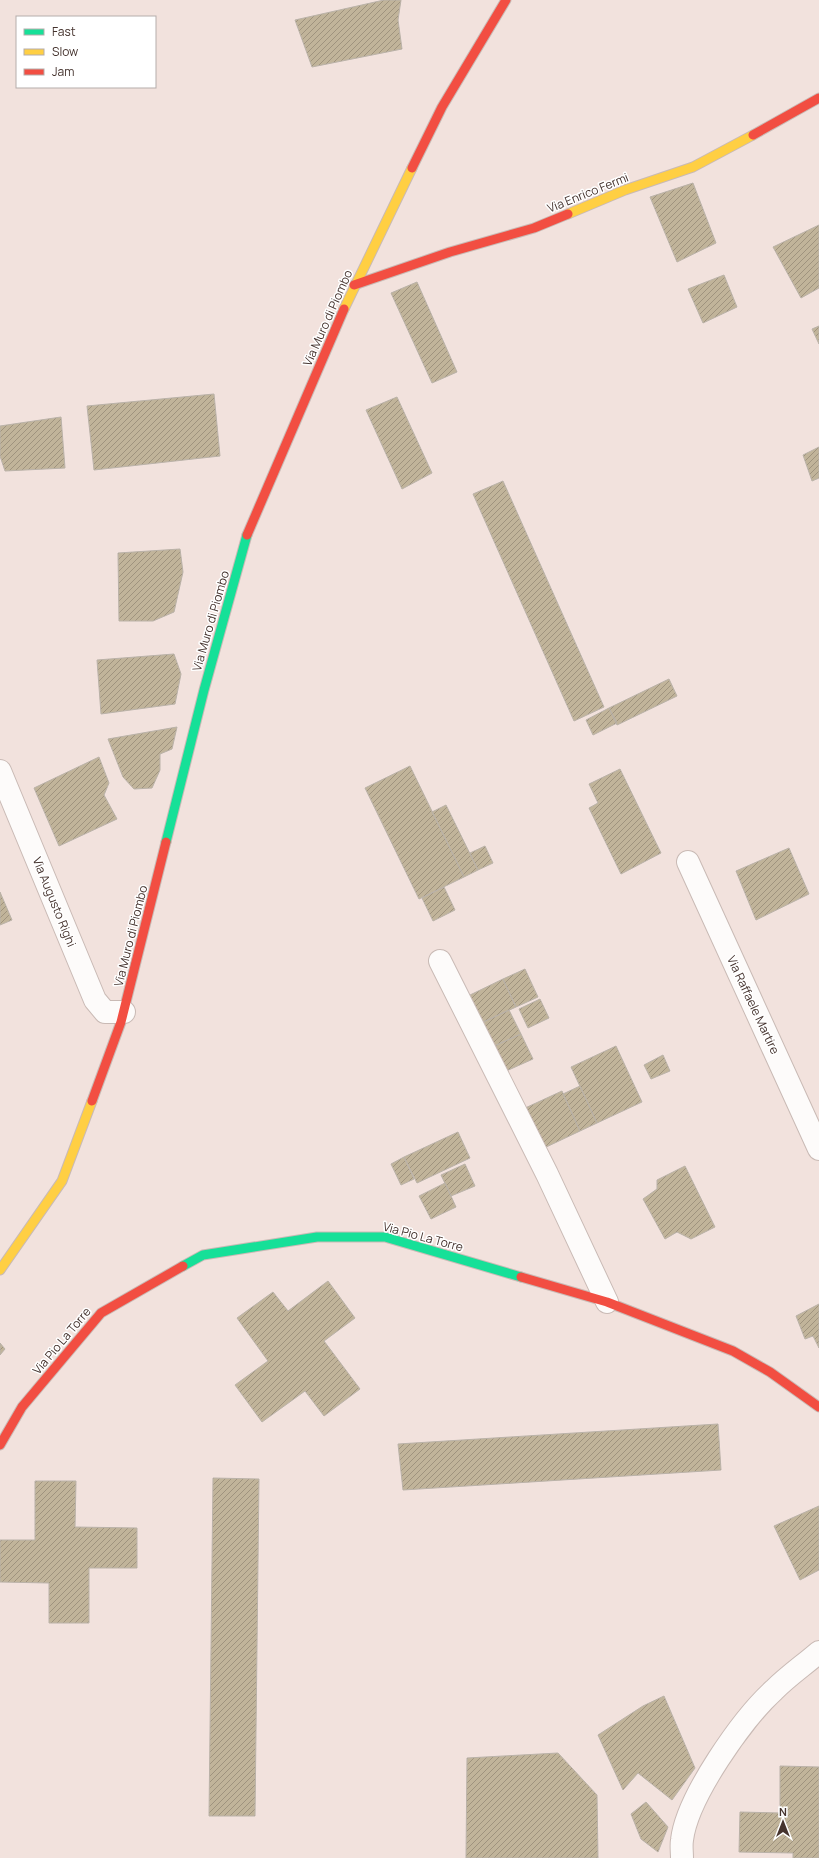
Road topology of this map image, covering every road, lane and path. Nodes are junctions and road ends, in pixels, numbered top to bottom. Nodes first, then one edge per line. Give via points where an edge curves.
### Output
1 (506, 0) edge
2 (819, 98) edge
3 (354, 285) junction
4 (0, 771) edge
5 (688, 862) dead end
6 (440, 961) dead end
7 (124, 1012) junction
8 (819, 1149) edge
9 (0, 1270) edge
10 (607, 1302) junction
11 (819, 1407) edge
12 (0, 1445) edge
13 (819, 1652) edge
14 (682, 1858) edge

1 - 3 street, Via Muro di Piombo via 442,107
2 - 3 street, Via Enrico Fermi via 693,167 625,190 534,228 443,254
3 - 7 street, Via Muro di Piombo via 249,529 204,690
4 - 7 street, Via Augusto Righi via 95,1000 105,1012
5 - 8 street, Via Raffaele Martire
6 - 10 street via 547,1174
7 - 9 street, Via Muro di Piombo via 62,1181
10 - 11 street, Via Pio La Torre via 733,1351 770,1372
10 - 12 street, Via Pio La Torre via 385,1237 317,1237 203,1255 102,1313 22,1407
13 - 14 street via 773,1690 717,1760 692,1806 682,1839

